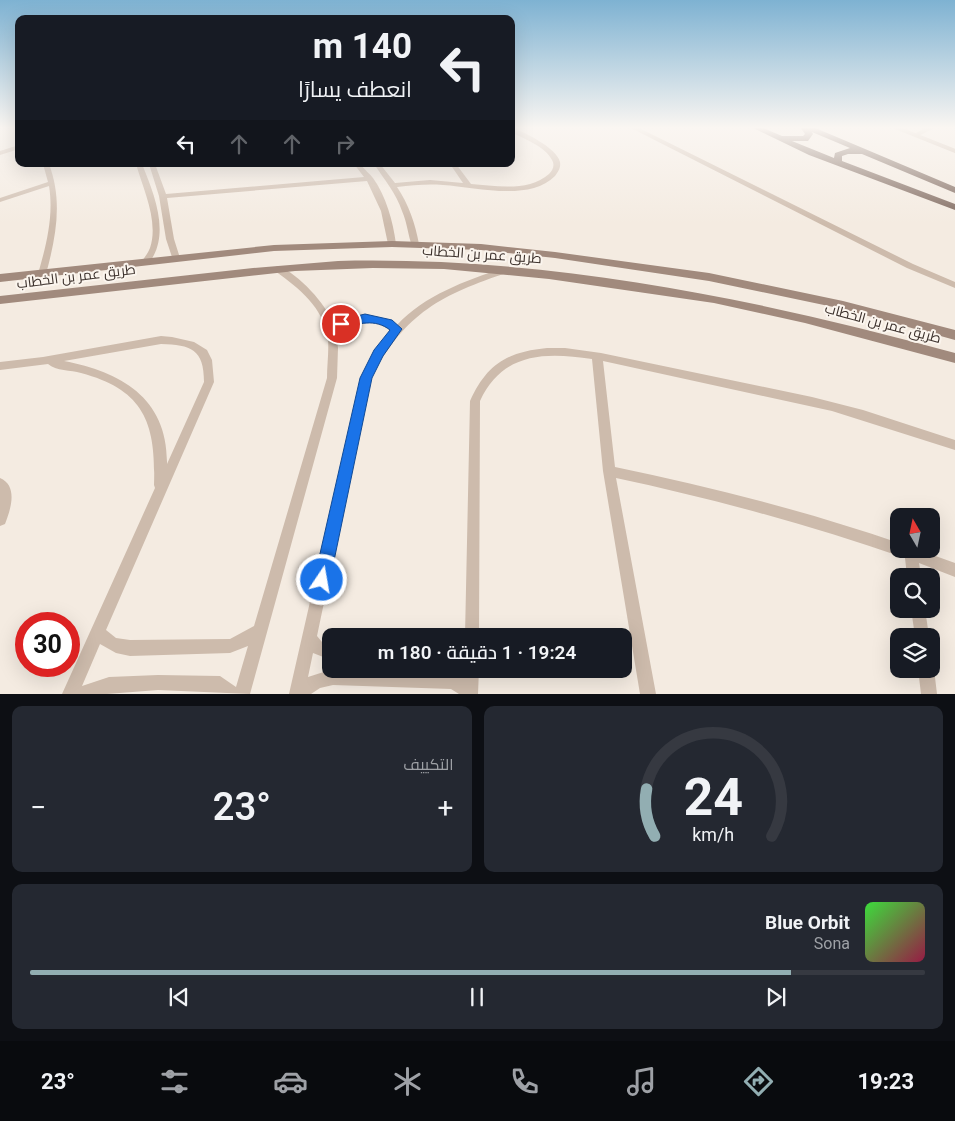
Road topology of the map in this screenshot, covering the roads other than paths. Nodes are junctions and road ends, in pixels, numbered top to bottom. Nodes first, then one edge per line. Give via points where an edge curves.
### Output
1 (556, 159) edge
2 (697, 159) edge
3 (829, 159) edge
4 (838, 159) edge
5 (886, 159) edge
6 (838, 163) junction
7 (47, 167) edge
8 (140, 167) edge
9 (153, 167) edge
10 (360, 167) edge
11 (379, 167) edge
12 (455, 167) edge
13 (370, 179) junction
14 (52, 183) junction
15 (468, 184) junction
16 (393, 185) junction
17 (955, 190) edge
18 (163, 196) junction
19 (0, 200) edge
20 (955, 208) edge
21 (392, 244) junction
22 (415, 244) junction
23 (176, 258) junction
24 (146, 261) junction
25 (278, 269) junction
26 (506, 270) junction
27 (42, 274) junction
28 (0, 278) edge
29 (955, 285) edge
30 (0, 300) edge
31 (396, 329) junction
32 (331, 331) junction
33 (953, 334) edge
34 (597, 356) junction
35 (955, 358) edge
36 (42, 362) junction
37 (0, 366) edge
38 (955, 444) edge
39 (608, 471) junction
40 (0, 484) edge
41 (159, 496) junction
42 (0, 520) edge
43 (890, 546) edge
44 (924, 558) edge
45 (955, 570) edge
46 (472, 628) edge
47 (98, 631) junction
48 (260, 631) junction
49 (309, 638) junction
50 (322, 649) edge
51 (470, 678) edge
52 (927, 678) edge
53 (470, 693) edge
54 (70, 694) edge
55 (81, 694) edge
56 (233, 694) edge
57 (242, 694) edge
58 (298, 694) edge
59 (648, 694) edge
60 (929, 694) edge

1 - 15 street via 557,169 550,178 538,184 521,188
2 - 29 street via 910,266
3 - 6 main road
4 - 6 main road
5 - 17 main road
6 - 20 main road
7 - 14 street
8 - 24 street via 151,199 156,233 153,252
9 - 18 street
10 - 13 street
11 - 16 street
12 - 15 street
13 - 18 street
13 - 21 street via 386,208
14 - 19 street
14 - 27 street via 55,211
15 - 16 street
16 - 22 street via 406,207
18 - 23 street
21 - 22 street, طريق عمر بن الخطاب
21 - 23 street, طريق عمر بن الخطاب via 283,247
22 - 33 street, طريق عمر بن الخطاب via 555,255 709,277 843,305
23 - 24 street, طريق عمر بن الخطاب
24 - 27 street, طريق عمر بن الخطاب
25 - 26 street, طريق عمر بن الخطاب via 412,264
25 - 30 street, طريق عمر بن الخطاب
25 - 32 street via 301,285 319,306
26 - 31 street via 466,283 429,302
26 - 35 street, طريق عمر بن الخطاب via 716,300 852,329
27 - 28 street, طريق عمر بن الخطاب
31 - 32 street via 388,323 365,318
31 - 49 street via 378,353 366,378
32 - 48 street via 332,378
34 - 38 street via 833,407
34 - 39 street
34 - 46 street via 547,352 527,354 494,371 482,385 475,401
36 - 37 street
36 - 41 street via 103,374 127,387 145,405 158,430 162,460
36 - 41 street via 161,340 194,345 205,354 210,367 209,382
39 - 43 street via 760,505
39 - 59 street
40 - 42 street via 4,488 6,502
41 - 47 street
44 - 45 street
47 - 48 street via 105,641 116,647 130,648 230,646
47 - 54 street
48 - 57 street
49 - 50 street
49 - 58 street
51 - 53 street
52 - 60 street
53 - 58 street via 451,681 333,677 308,685
55 - 56 street via 98,686 114,684 205,683 220,684

